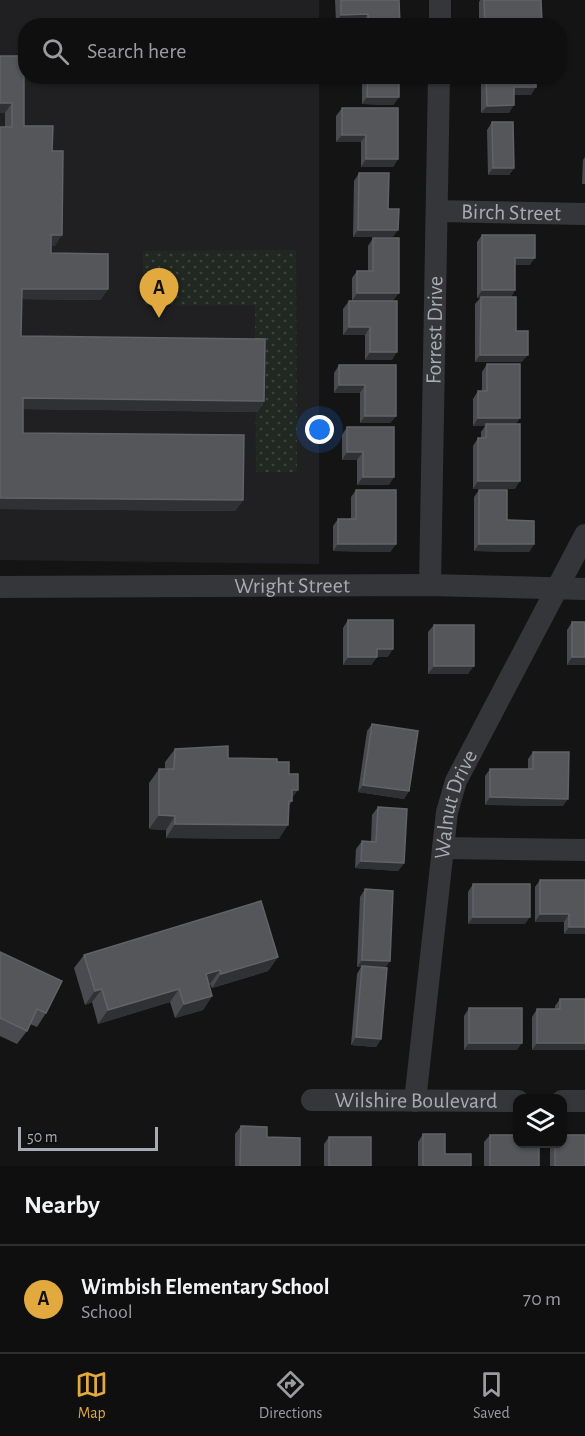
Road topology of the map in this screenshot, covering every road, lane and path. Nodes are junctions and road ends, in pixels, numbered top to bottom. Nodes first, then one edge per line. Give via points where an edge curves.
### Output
1 (440, 0) edge
2 (440, 18) edge
3 (439, 84) edge
4 (437, 211) junction
5 (585, 214) edge
6 (585, 535) edge
7 (430, 585) junction
8 (0, 587) edge
9 (556, 589) junction
10 (585, 589) edge
11 (443, 848) junction
12 (585, 850) edge
13 (312, 1100) dead end
14 (415, 1101) junction
15 (513, 1101) edge
16 (567, 1101) edge
17 (585, 1101) edge

1 - 2 street
3 - 4 street, Forrest Drive
4 - 5 street, Birch Street
4 - 7 street, Forrest Drive
6 - 9 street, Walnut Drive
7 - 8 street, Wright Street
7 - 9 street, Wright Street
9 - 10 street, Wright Street
9 - 11 street, Walnut Drive via 456,781
11 - 12 street
11 - 14 street, Walnut Drive
13 - 14 street, Wilshire Boulevard
14 - 15 street, Wilshire Boulevard
16 - 17 street

